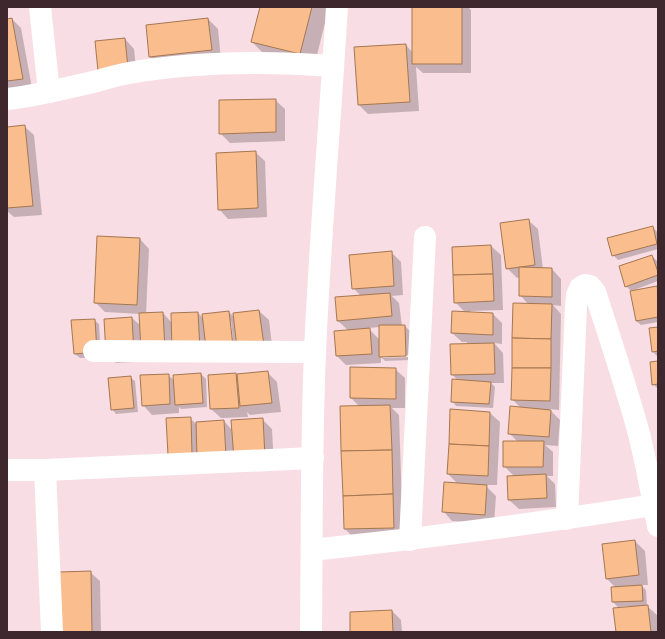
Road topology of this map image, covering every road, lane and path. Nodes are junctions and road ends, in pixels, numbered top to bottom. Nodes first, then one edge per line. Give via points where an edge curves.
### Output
1 (40, 7) edge
2 (337, 7) edge
3 (333, 66) junction
4 (49, 92) junction
5 (7, 99) edge
6 (425, 237) dead end
7 (94, 351) dead end
8 (315, 352) junction
9 (312, 458) junction
10 (7, 470) edge
11 (45, 470) junction
12 (656, 515) edge
13 (567, 519) junction
14 (410, 540) junction
15 (312, 550) junction
16 (52, 632) edge
17 (311, 632) edge

1 - 4 street
2 - 3 street
3 - 4 street via 235,62 175,66 128,73
3 - 8 street
4 - 5 street
6 - 14 street
7 - 8 street
8 - 9 street
9 - 11 street
9 - 15 street
10 - 11 street
11 - 16 street
12 - 13 street
12 - 13 street via 638,430 618,362 594,292 590,286 585,285 580,288 577,295 576,306
13 - 14 street
14 - 15 street
15 - 17 street

